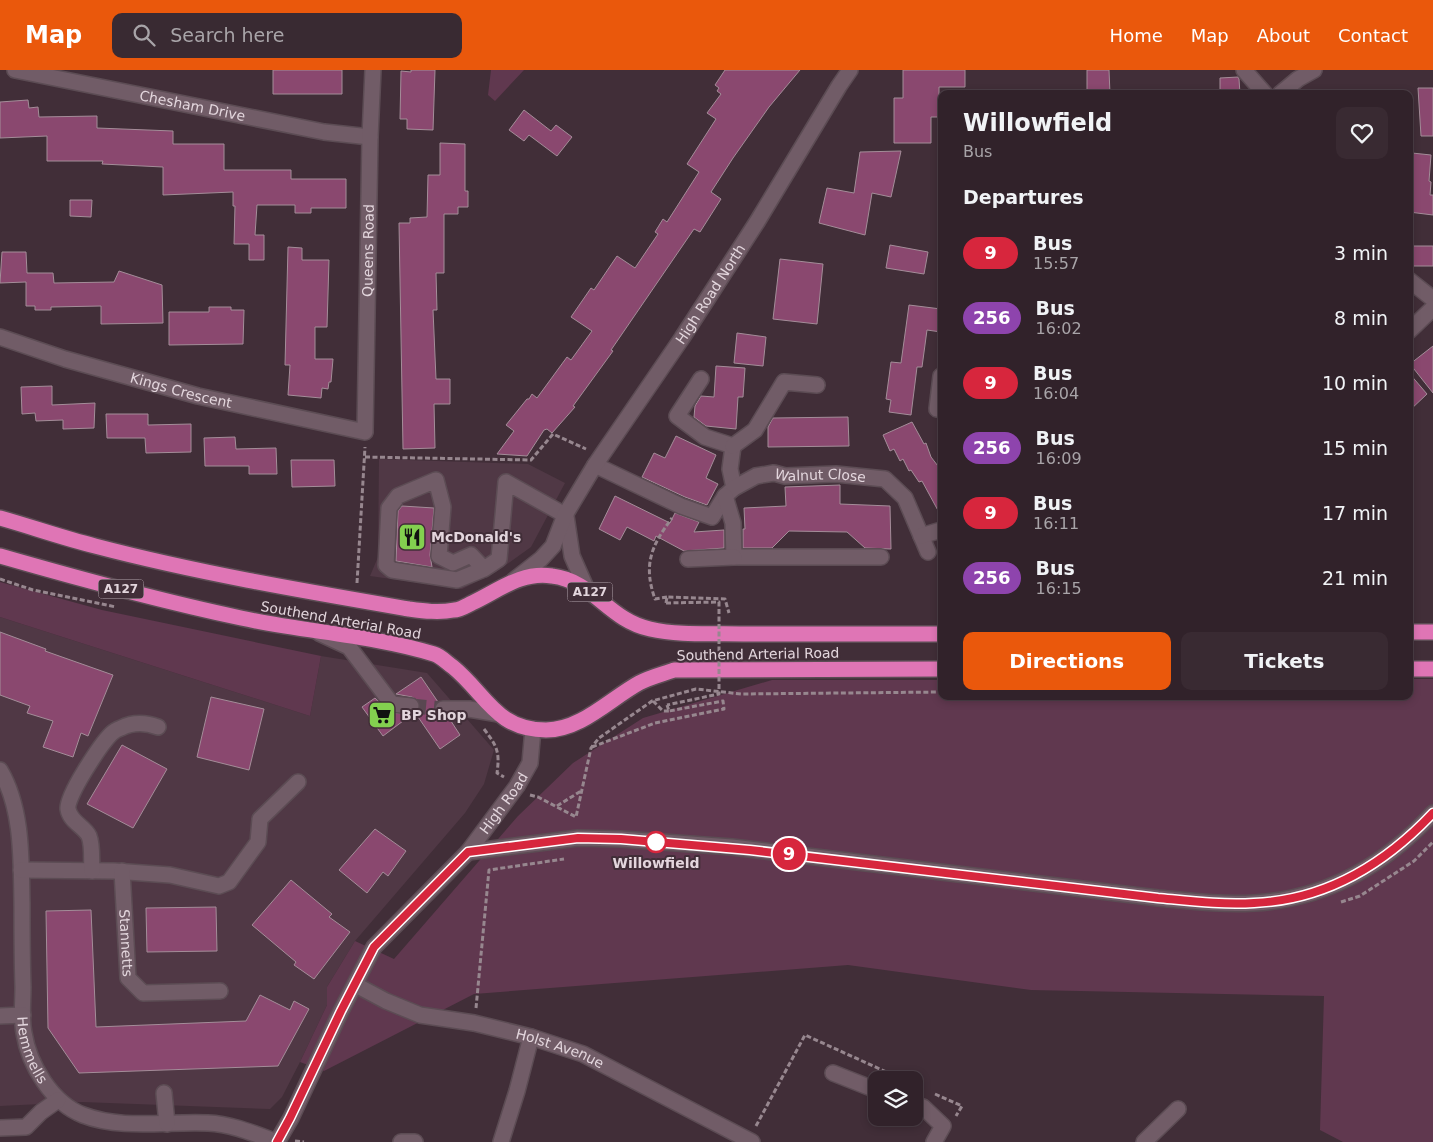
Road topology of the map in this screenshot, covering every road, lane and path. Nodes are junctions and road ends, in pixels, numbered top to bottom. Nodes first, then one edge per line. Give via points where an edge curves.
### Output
1 (15, 70) edge
2 (373, 70) edge
3 (850, 70) edge
4 (1244, 70) edge
5 (1314, 70) edge
6 (1262, 90) edge
7 (1285, 90) edge
8 (370, 137) junction
9 (1413, 284) edge
10 (1433, 299) edge
11 (1433, 308) edge
12 (1413, 327) edge
13 (0, 337) edge
14 (701, 379) dead end
15 (817, 385) dead end
16 (938, 400) edge
17 (937, 408) dead end
18 (365, 432) junction
19 (732, 446) junction
20 (364, 457) junction
21 (598, 460) junction
22 (730, 492) junction
23 (681, 506) junction
24 (566, 515) junction
25 (0, 518) edge
26 (938, 531) edge
27 (921, 536) junction
28 (928, 552) dead end
29 (0, 556) edge
30 (734, 557) junction
31 (881, 557) dead end
32 (688, 559) dead end
33 (484, 569) junction
34 (0, 578) edge
35 (513, 581) junction
36 (356, 586) dead end
37 (587, 590) junction
38 (667, 597) junction
39 (119, 608) dead end
40 (729, 613) dead end
41 (314, 630) junction
42 (1413, 632) edge
43 (1433, 632) edge
44 (938, 634) edge
45 (938, 669) edge
46 (1413, 669) edge
47 (1433, 669) edge
48 (938, 692) edge
49 (652, 701) junction
50 (411, 706) tunnel mouth
51 (443, 709) tunnel mouth
52 (469, 709) junction
53 (669, 711) junction
54 (499, 714) junction
55 (158, 727) dead end
56 (533, 729) junction
57 (591, 748) junction
58 (0, 770) edge
59 (500, 776) dead end
60 (298, 782) dead end
61 (582, 791) junction
62 (531, 796) dead end
63 (556, 807) junction
64 (1433, 813) edge
65 (1433, 842) edge
66 (468, 852) junction
67 (571, 858) dead end
68 (21, 870) junction
69 (92, 871) junction
70 (122, 871) junction
71 (1333, 904) dead end
72 (356, 985) junction
73 (220, 991) dead end
74 (23, 1015) junction
75 (0, 1016) edge
76 (474, 1024) junction
77 (531, 1037) junction
78 (884, 1071) edge
79 (833, 1072) dead end
80 (868, 1087) edge
81 (164, 1093) dead end
82 (58, 1100) junction
83 (923, 1107) edge
84 (1178, 1109) dead end
85 (167, 1124) junction
86 (0, 1128) edge
87 (751, 1141) edge
88 (277, 1142) edge
89 (401, 1142) edge
90 (415, 1142) edge
91 (501, 1142) edge
92 (934, 1142) edge
93 (1144, 1142) edge

1 - 8 street, Chesham Drive via 324,132
2 - 8 street, Queens Road
3 - 21 street, High Road North via 704,305
4 - 6 street
5 - 7 street
8 - 18 street, Queens Road
9 - 10 street
11 - 12 street
13 - 18 street, Kings Crescent via 65,359 198,396
14 - 19 street via 676,416 705,436
15 - 19 street via 784,382 755,430
16 - 17 street
18 - 20 path
19 - 22 street
20 - 21 path via 531,460 553,434
20 - 36 path
21 - 23 street, Walnut Close
21 - 24 street, High Road North
22 - 23 street, Walnut Close via 712,517
22 - 27 street, Walnut Close via 756,476 774,473 885,479 905,498
22 - 30 street
23 - 38 path via 658,536 649,560 655,599
24 - 33 street via 506,482 500,560
24 - 35 street, High Road North via 553,546
24 - 37 street via 572,556
25 - 35 highway, Southend Arterial Road / A127 via 94,546 178,566 409,610 456,610
26 - 27 street
27 - 28 street, Walnut Close
29 - 41 highway, Southend Arterial Road / A127 via 77,579 242,618
30 - 31 street
30 - 32 street
33 - 33 street via 457,580 392,570 386,565 389,508 398,496 436,480 443,507 439,556 454,563 471,555
34 - 39 path via 33,590
35 - 37 highway, Southend Arterial Road / A127 via 532,575 552,576 571,580
37 - 44 highway, Southend Arterial Road / A127 via 611,611 634,625 652,630 743,634
38 - 40 path via 725,599
38 - 53 path, bridge via 666,603 719,602 719,694 666,705
41 - 50 street via 350,647 392,704
41 - 54 highway, Southend Arterial Road / A127 via 438,655 464,676
42 - 43 highway
45 - 56 highway, Southend Arterial Road / A127 via 674,670 640,682 567,726
46 - 47 highway
48 - 49 path via 741,694 696,689
49 - 53 path via 663,711
49 - 57 path via 599,738
51 - 52 street
52 - 54 street
52 - 59 path via 496,745 497,773
53 - 57 path via 723,701 724,709 655,723
54 - 56 highway, Southend Arterial Road / A127 via 508,722
55 - 69 street via 132,724 112,733 74,789 68,808 72,819 89,837
56 - 66 street, High Road via 530,762 517,786
57 - 61 path
58 - 68 street, Hemmells via 15,806
60 - 70 street via 260,819 258,842 229,882 219,886 170,875
61 - 63 path
61 - 63 path via 576,817
62 - 63 path
64 - 66 street via 1398,848 1348,878 1302,896 1254,903 1158,898 742,848 621,839 578,838
65 - 71 path via 1414,861 1360,896
66 - 72 street, High Road via 374,947
67 - 76 path via 489,870
68 - 69 street
68 - 74 street, Hemmells
69 - 70 street
70 - 73 street, Stannetts via 128,978 143,993
72 - 76 street, Holst Avenue via 420,1015
72 - 88 street, High Road
74 - 75 street
74 - 82 street, Hemmells via 24,1033 37,1070
76 - 77 street, Holst Avenue
77 - 87 street, Holst Avenue via 582,1054
77 - 91 street
78 - 87 path via 805,1036
79 - 80 street
81 - 85 street
82 - 85 street, Hemmells via 82,1115 105,1122
82 - 86 street via 26,1127
83 - 92 street via 943,1126
84 - 93 street
85 - 88 street, Hemmells via 233,1126
89 - 90 street

